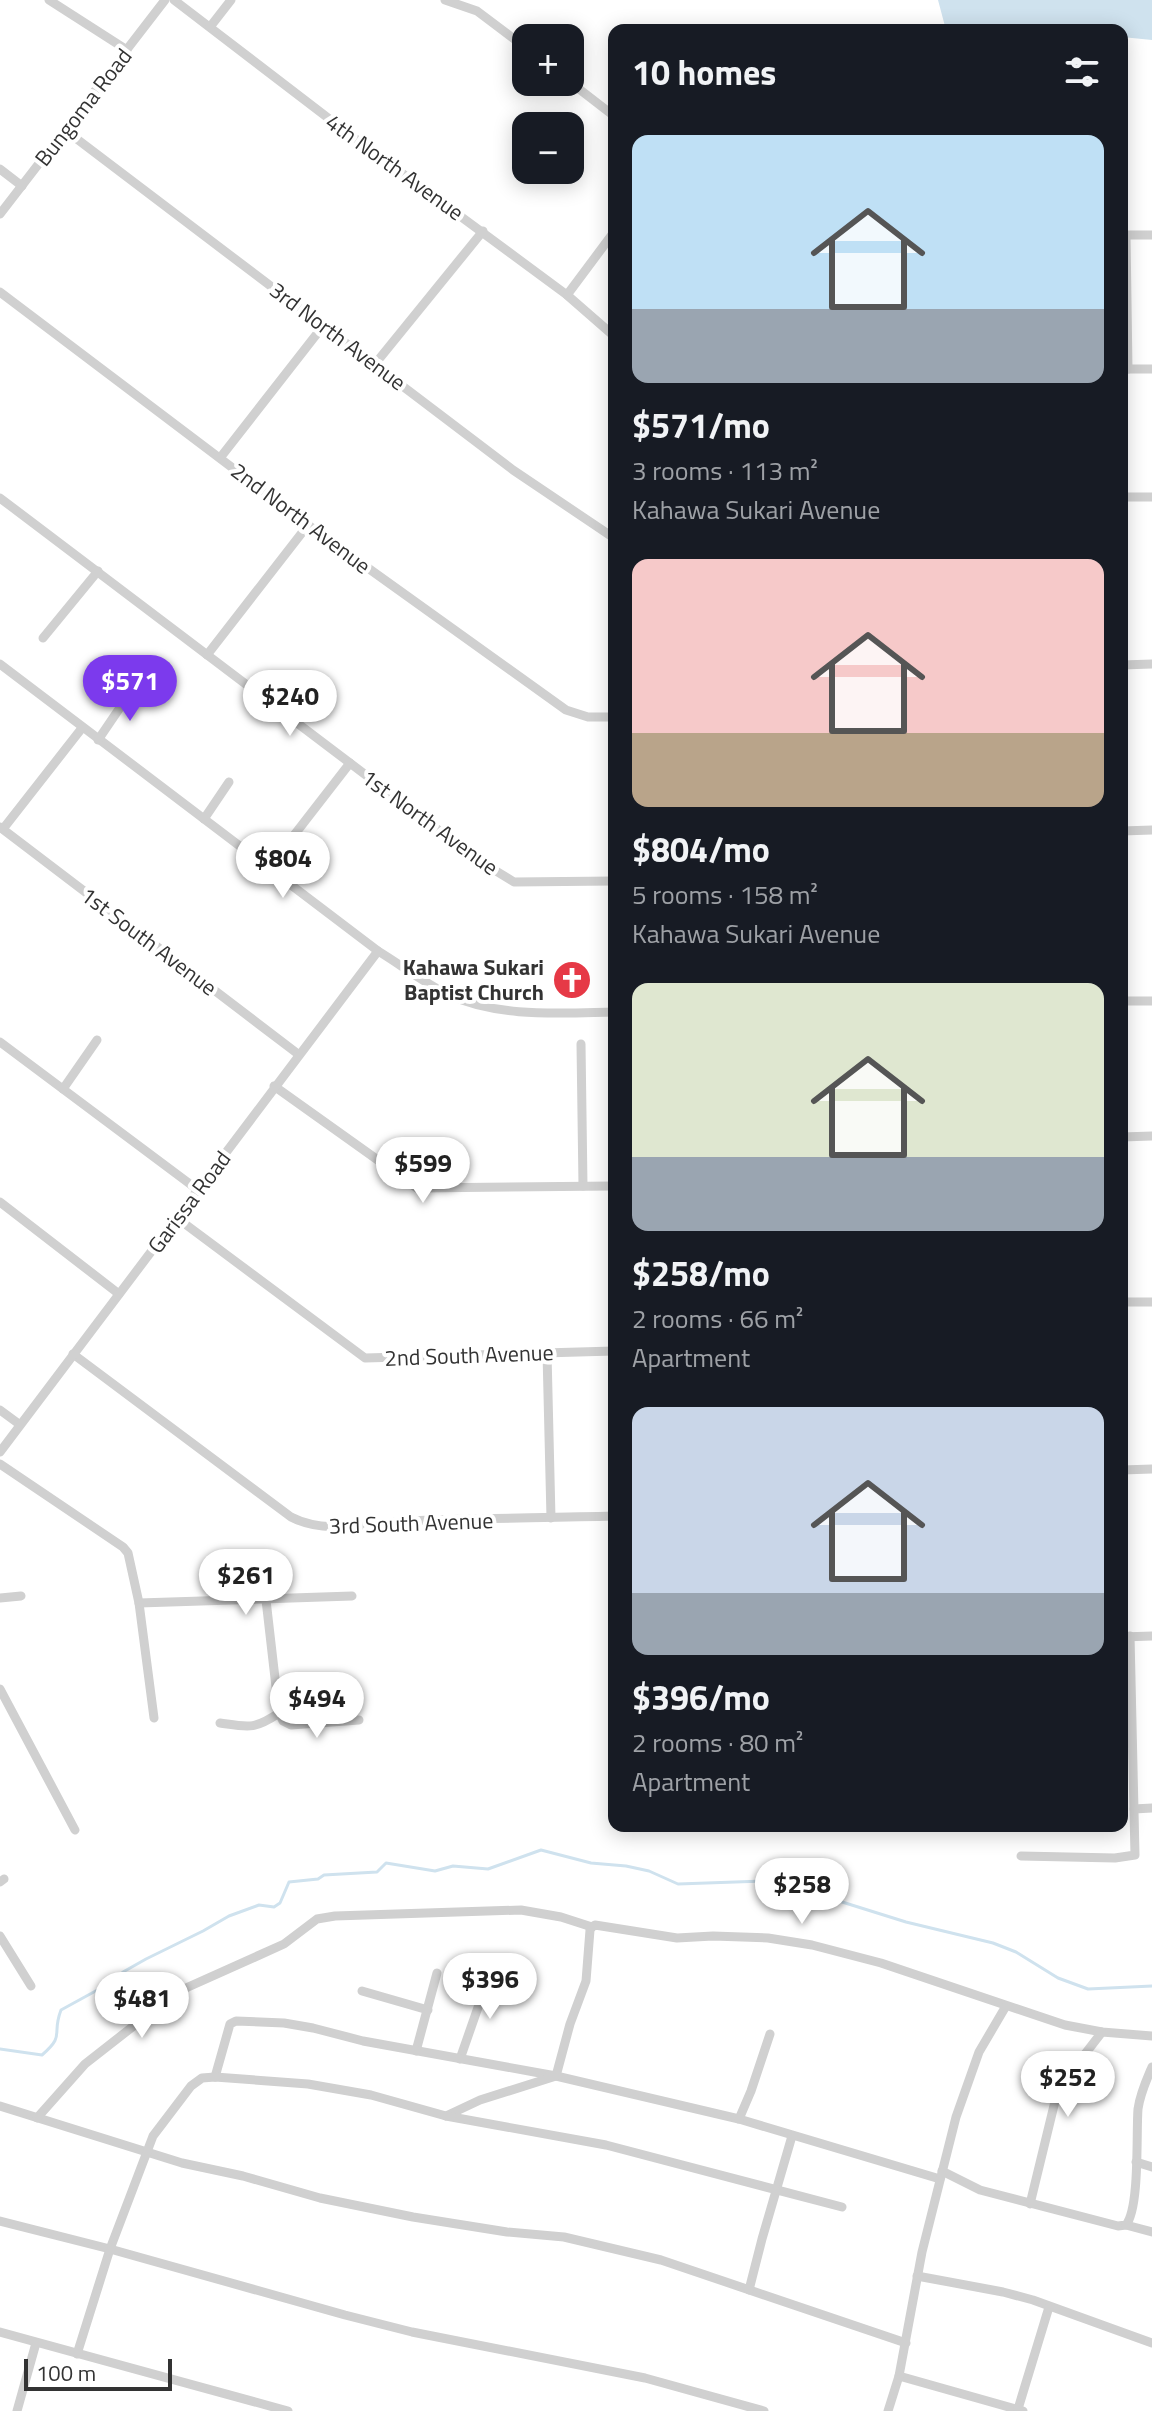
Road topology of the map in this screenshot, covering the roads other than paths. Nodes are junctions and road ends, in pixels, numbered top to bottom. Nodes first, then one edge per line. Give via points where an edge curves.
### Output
1 (49, 0) edge
2 (165, 0) edge
3 (174, 0) edge
4 (231, 0) edge
5 (445, 0) edge
6 (210, 27) junction
7 (512, 37) edge
8 (127, 50) junction
9 (584, 93) edge
10 (608, 111) edge
11 (65, 130) junction
12 (0, 169) edge
13 (22, 186) junction
14 (0, 214) edge
15 (483, 231) junction
16 (1128, 235) edge
17 (1152, 235) edge
18 (608, 240) edge
19 (0, 292) edge
20 (567, 295) junction
21 (323, 326) junction
22 (608, 331) edge
23 (375, 364) junction
24 (1128, 369) edge
25 (1152, 369) edge
26 (220, 458) junction
27 (1128, 497) edge
28 (1152, 497) edge
29 (0, 498) edge
30 (308, 525) junction
31 (608, 534) edge
32 (98, 571) junction
33 (43, 638) dead end
34 (207, 655) junction
35 (0, 664) edge
36 (1152, 664) edge
37 (1128, 665) edge
38 (134, 687) dead end
39 (608, 717) edge
40 (82, 728) junction
41 (98, 740) junction
42 (350, 763) junction
43 (229, 782) dead end
44 (204, 819) junction
45 (2, 828) edge
46 (1152, 830) edge
47 (1128, 831) edge
48 (281, 852) dead end
49 (608, 881) edge
50 (378, 951) junction
51 (1128, 1001) edge
52 (1152, 1001) edge
53 (608, 1012) edge
54 (97, 1040) dead end
55 (0, 1042) edge
56 (581, 1044) dead end
57 (298, 1054) junction
58 (274, 1086) junction
59 (63, 1089) junction
60 (1152, 1136) edge
61 (1128, 1137) edge
62 (583, 1186) junction
63 (608, 1186) edge
64 (198, 1190) junction
65 (0, 1202) edge
66 (177, 1218) junction
67 (119, 1294) junction
68 (1128, 1302) edge
69 (1152, 1302) edge
70 (608, 1351) edge
71 (547, 1353) junction
72 (73, 1354) junction
73 (0, 1410) edge
74 (19, 1424) junction
75 (0, 1452) edge
76 (0, 1464) edge
77 (1152, 1469) edge
78 (1128, 1470) edge
79 (608, 1516) edge
80 (551, 1518) junction
81 (21, 1596) dead end
82 (352, 1596) dead end
83 (0, 1598) edge
84 (266, 1600) junction
85 (139, 1603) junction
86 (1128, 1636) edge
87 (1152, 1636) edge
88 (0, 1689) edge
89 (279, 1713) junction
90 (154, 1718) dead end
91 (359, 1720) dead end
92 (220, 1723) dead end
93 (1128, 1744) edge
94 (1152, 1808) edge
95 (1134, 1809) junction
96 (75, 1830) dead end
97 (1021, 1856) dead end
98 (592, 1927) junction
99 (0, 1936) edge
100 (437, 1973) dead end
101 (490, 1973) dead end
102 (31, 1986) dead end
103 (362, 1991) dead end
104 (1006, 2006) junction
105 (428, 2010) junction
106 (1102, 2032) junction
107 (770, 2034) dead end
108 (1152, 2036) edge
109 (416, 2051) junction
110 (460, 2059) junction
111 (1152, 2067) edge
112 (556, 2076) junction
113 (215, 2077) junction
114 (0, 2106) edge
115 (446, 2116) junction
116 (37, 2118) junction
117 (739, 2119) junction
118 (792, 2136) junction
119 (146, 2152) junction
120 (1136, 2162) junction
121 (1152, 2167) edge
122 (941, 2175) junction
123 (776, 2190) junction
124 (1030, 2204) junction
125 (842, 2207) dead end
126 (0, 2221) edge
127 (1126, 2225) junction
128 (1152, 2232) edge
129 (110, 2249) junction
130 (917, 2276) junction
131 (749, 2290) junction
132 (1049, 2307) junction
133 (0, 2332) edge
134 (36, 2343) junction
135 (906, 2343) junction
136 (1152, 2343) edge
137 (77, 2354) junction
138 (899, 2376) junction
139 (1020, 2410) edge
140 (17, 2411) edge
141 (288, 2411) edge
142 (764, 2411) edge
143 (888, 2411) edge

1 - 8 street
2 - 8 street, Bungoma Road
3 - 6 street, 4th North Avenue
4 - 6 street
5 - 7 street via 477,11
6 - 15 street, 4th North Avenue
8 - 11 street, Bungoma Road
9 - 10 street
11 - 13 street, Bungoma Road
11 - 21 street, 3rd North Avenue
12 - 13 street
13 - 14 street, Bungoma Road
15 - 20 street, 4th North Avenue
15 - 23 street
16 - 17 street
18 - 20 street
19 - 26 street, 2nd North Avenue
20 - 22 street, 4th North Avenue
21 - 23 street, 3rd North Avenue
21 - 26 street
23 - 31 street, 3rd North Avenue via 513,470
24 - 25 street
26 - 30 street, 2nd North Avenue
27 - 28 street
29 - 32 street, 1st North Avenue
30 - 34 street
30 - 39 street, 2nd North Avenue via 566,710
32 - 33 street
32 - 34 street, 1st North Avenue
34 - 42 street, 1st North Avenue
35 - 40 street
36 - 37 street
38 - 41 street
40 - 41 street
40 - 45 street
41 - 44 street
42 - 48 street
42 - 49 street, 1st North Avenue via 514,882
43 - 44 street
44 - 50 street
45 - 57 street, 1st South Avenue
46 - 47 street
50 - 53 street via 444,993 478,1005 508,1011
50 - 57 street, Garissa Road
51 - 52 street
54 - 59 street
55 - 59 street
56 - 62 street
57 - 58 street, Garissa Road
58 - 62 street via 417,1188
58 - 64 street, Garissa Road
59 - 64 street
60 - 61 street
62 - 63 street
64 - 66 street, Garissa Road
65 - 67 street
66 - 67 street, Garissa Road
66 - 71 street, 2nd South Avenue via 365,1358
67 - 72 street, Garissa Road
68 - 69 street
70 - 71 street, 2nd South Avenue
71 - 80 street
72 - 74 street, Garissa Road
72 - 80 street, 3rd South Avenue via 306,1525
73 - 74 street
74 - 75 street, Garissa Road
76 - 85 street via 123,1547
77 - 78 street
79 - 80 street, 3rd South Avenue
81 - 83 street
82 - 84 street
84 - 85 street
84 - 89 street
85 - 90 street
86 - 87 street
88 - 96 street
89 - 91 street via 291,1725
89 - 92 street via 262,1725
93 - 95 street
94 - 95 street
95 - 97 street via 1135,1855
98 - 104 street via 677,1938 768,1938 812,1945
98 - 112 street via 586,1981
98 - 116 street via 521,1910 317,1919 284,1944 162,2002 85,2064
99 - 102 street
100 - 105 street
101 - 110 street
103 - 105 street
104 - 106 street
104 - 122 street via 967,2083
105 - 109 street
106 - 108 street
106 - 124 street via 1058,2089
107 - 117 street
109 - 110 street
109 - 113 street via 284,2023 236,2021 228,2027
110 - 112 street
111 - 120 street via 1140,2099
112 - 115 street
112 - 117 street
113 - 115 street via 308,2084
113 - 119 street via 202,2078 179,2100
114 - 116 street
115 - 123 street via 606,2145
116 - 119 street
117 - 118 street
118 - 122 street
118 - 123 street
119 - 129 street
119 - 131 street via 366,2208 618,2248
120 - 121 street
120 - 127 street
122 - 124 street
122 - 130 street
123 - 125 street
123 - 131 street
124 - 127 street
126 - 129 street
127 - 128 street
129 - 137 street
129 - 142 street via 412,2332 610,2370
130 - 132 street via 1003,2292
130 - 135 street
131 - 135 street
132 - 136 street
132 - 139 street
133 - 134 street
134 - 137 street
134 - 140 street
135 - 138 street
137 - 141 street
138 - 139 street
138 - 143 street

